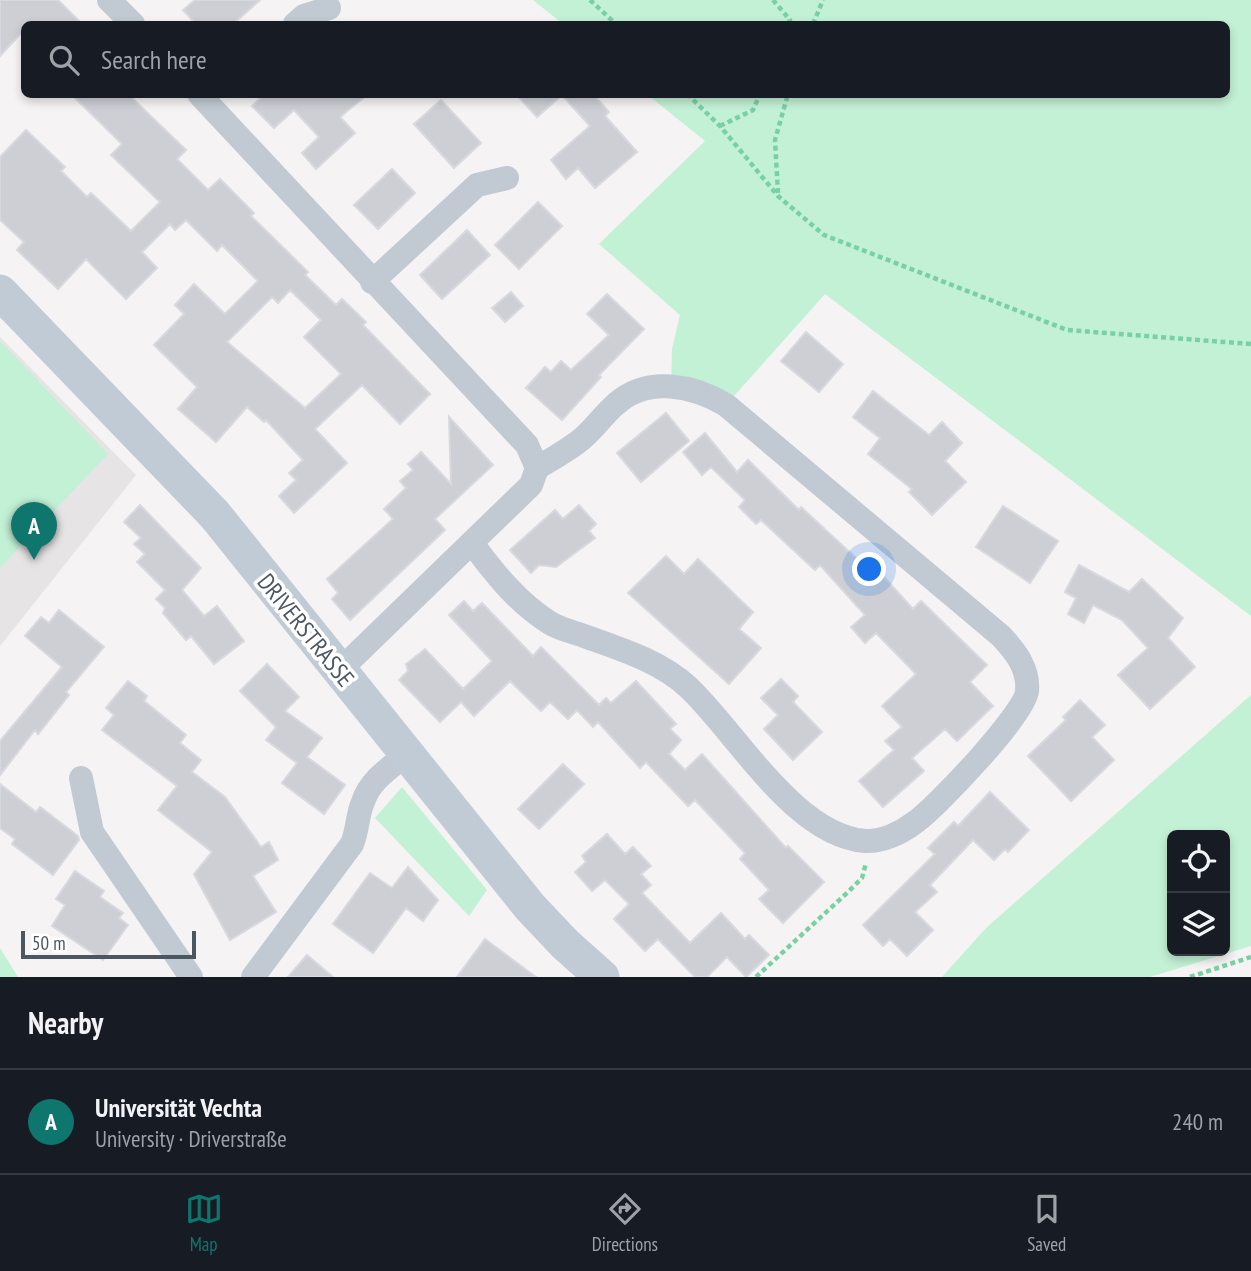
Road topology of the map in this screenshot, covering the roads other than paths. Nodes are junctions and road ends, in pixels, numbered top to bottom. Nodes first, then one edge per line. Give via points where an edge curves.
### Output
1 (109, 0) edge
2 (330, 8) dead end
3 (129, 21) edge
4 (298, 21) edge
5 (209, 98) edge
6 (507, 178) dead end
7 (372, 282) junction
8 (0, 292) edge
9 (537, 468) junction
10 (472, 543) junction
11 (339, 671) junction
12 (407, 754) junction
13 (81, 778) dead end
14 (191, 977) edge
15 (253, 977) edge
16 (602, 977) edge

1 - 3 street
2 - 4 street
5 - 7 street
6 - 7 street via 477,185
7 - 9 street via 527,445
8 - 11 street, DRIVERSTRASSE via 215,515
9 - 10 street via 531,485
9 - 10 street via 579,441 618,401 671,385 703,391 737,414 1001,636 1021,658 1027,692 1012,722 917,822 893,836 865,841 802,814 687,686 647,659 551,624 494,573
10 - 11 street
11 - 12 street, DRIVERSTRASSE
12 - 15 street via 374,781 362,803 352,844
12 - 16 street, DRIVERSTRASSE via 530,907
13 - 14 street via 92,832

